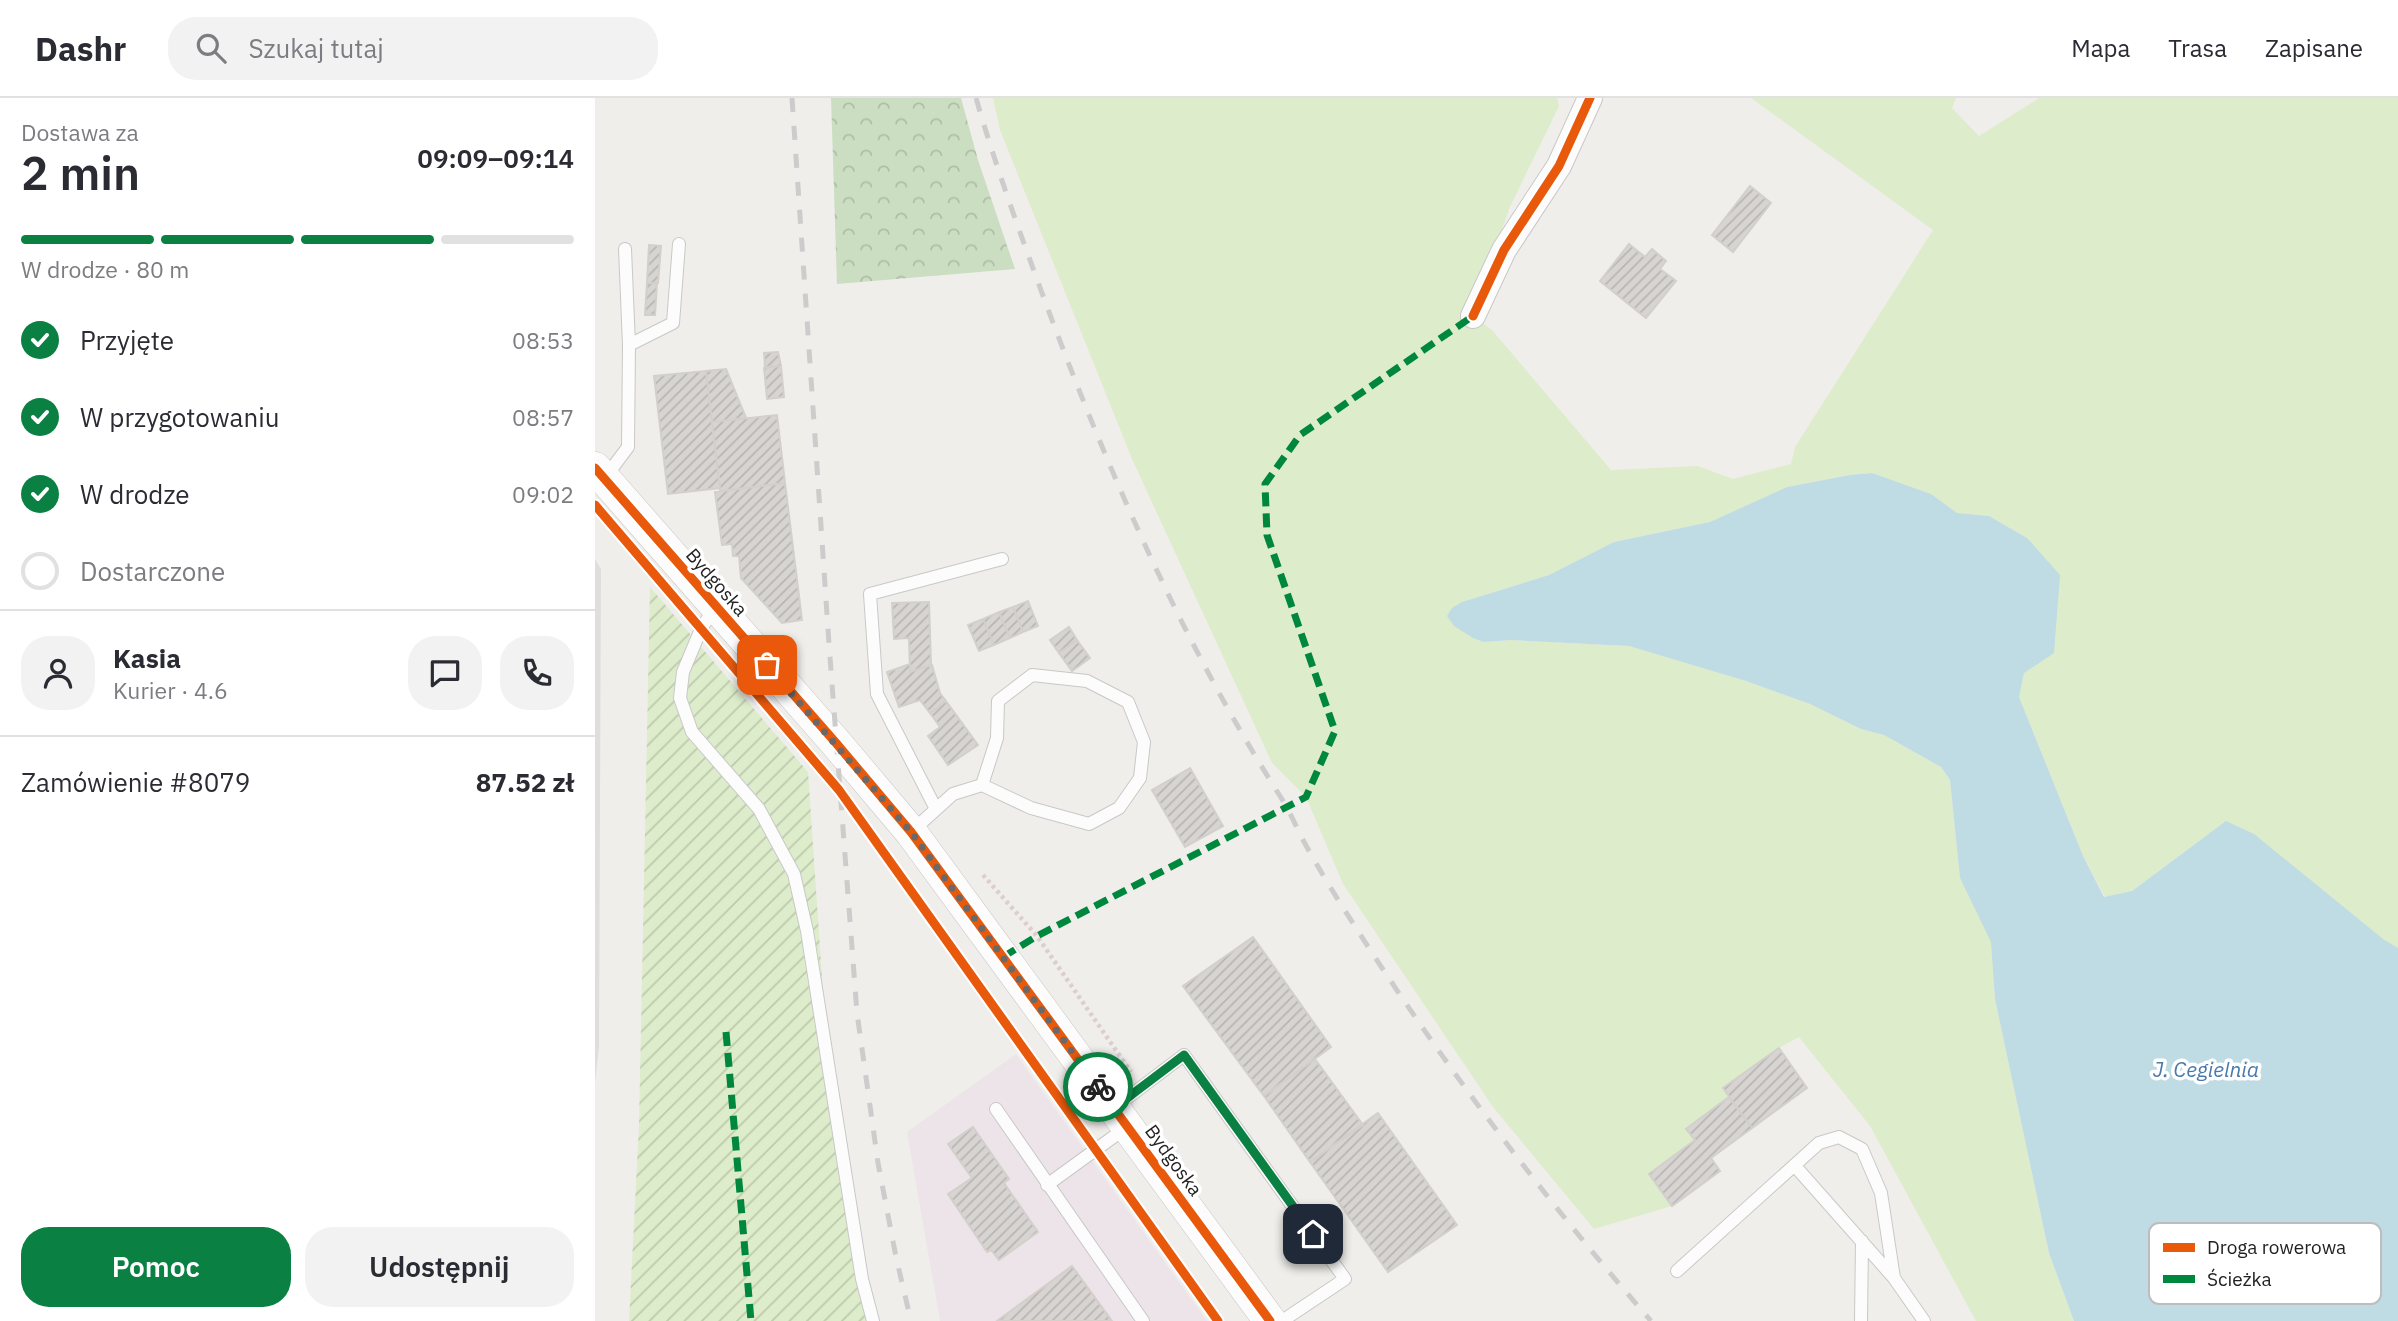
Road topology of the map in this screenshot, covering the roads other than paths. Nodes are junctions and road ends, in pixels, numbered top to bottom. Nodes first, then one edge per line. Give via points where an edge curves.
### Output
1 (1590, 98) edge
2 (679, 244) dead end
3 (625, 249) dead end
4 (1473, 316) dead end
5 (629, 345) junction
6 (600, 474) edge
7 (1002, 559) dead end
8 (716, 607) junction
9 (982, 785) junction
10 (936, 809) junction
11 (911, 832) junction
12 (996, 1109) dead end
13 (1121, 1117) junction
14 (1794, 1166) junction
15 (1047, 1185) junction
16 (1862, 1241) junction
17 (1677, 1271) dead end
18 (1894, 1278) junction
19 (873, 1321) edge
20 (1143, 1321) edge
21 (1270, 1321) edge
22 (1282, 1321) edge
23 (1861, 1321) edge
24 (1924, 1321) edge

1 - 4 street via 1559,166 1504,250
2 - 5 lane via 673,323
3 - 5 lane
5 - 6 lane via 628,447
6 - 8 street, Bydgoska
7 - 10 lane via 870,594 877,694
8 - 11 street, Bydgoska
8 - 19 lane via 683,672 680,698 692,732 759,809 794,874 862,1279
9 - 9 lane via 1031,808 1089,824 1119,808 1139,778 1144,742 1128,702 1087,681 1032,675 998,701 997,738
9 - 10 lane via 954,794
10 - 11 lane
11 - 13 street, Bydgoska
12 - 15 lane
13 - 15 lane
13 - 21 street, Bydgoska
13 - 22 lane via 1184,1055 1345,1279
14 - 16 lane
14 - 17 lane
14 - 18 lane via 1819,1143 1839,1137 1862,1149 1881,1193
15 - 20 lane
16 - 18 lane
16 - 23 lane
18 - 24 lane

